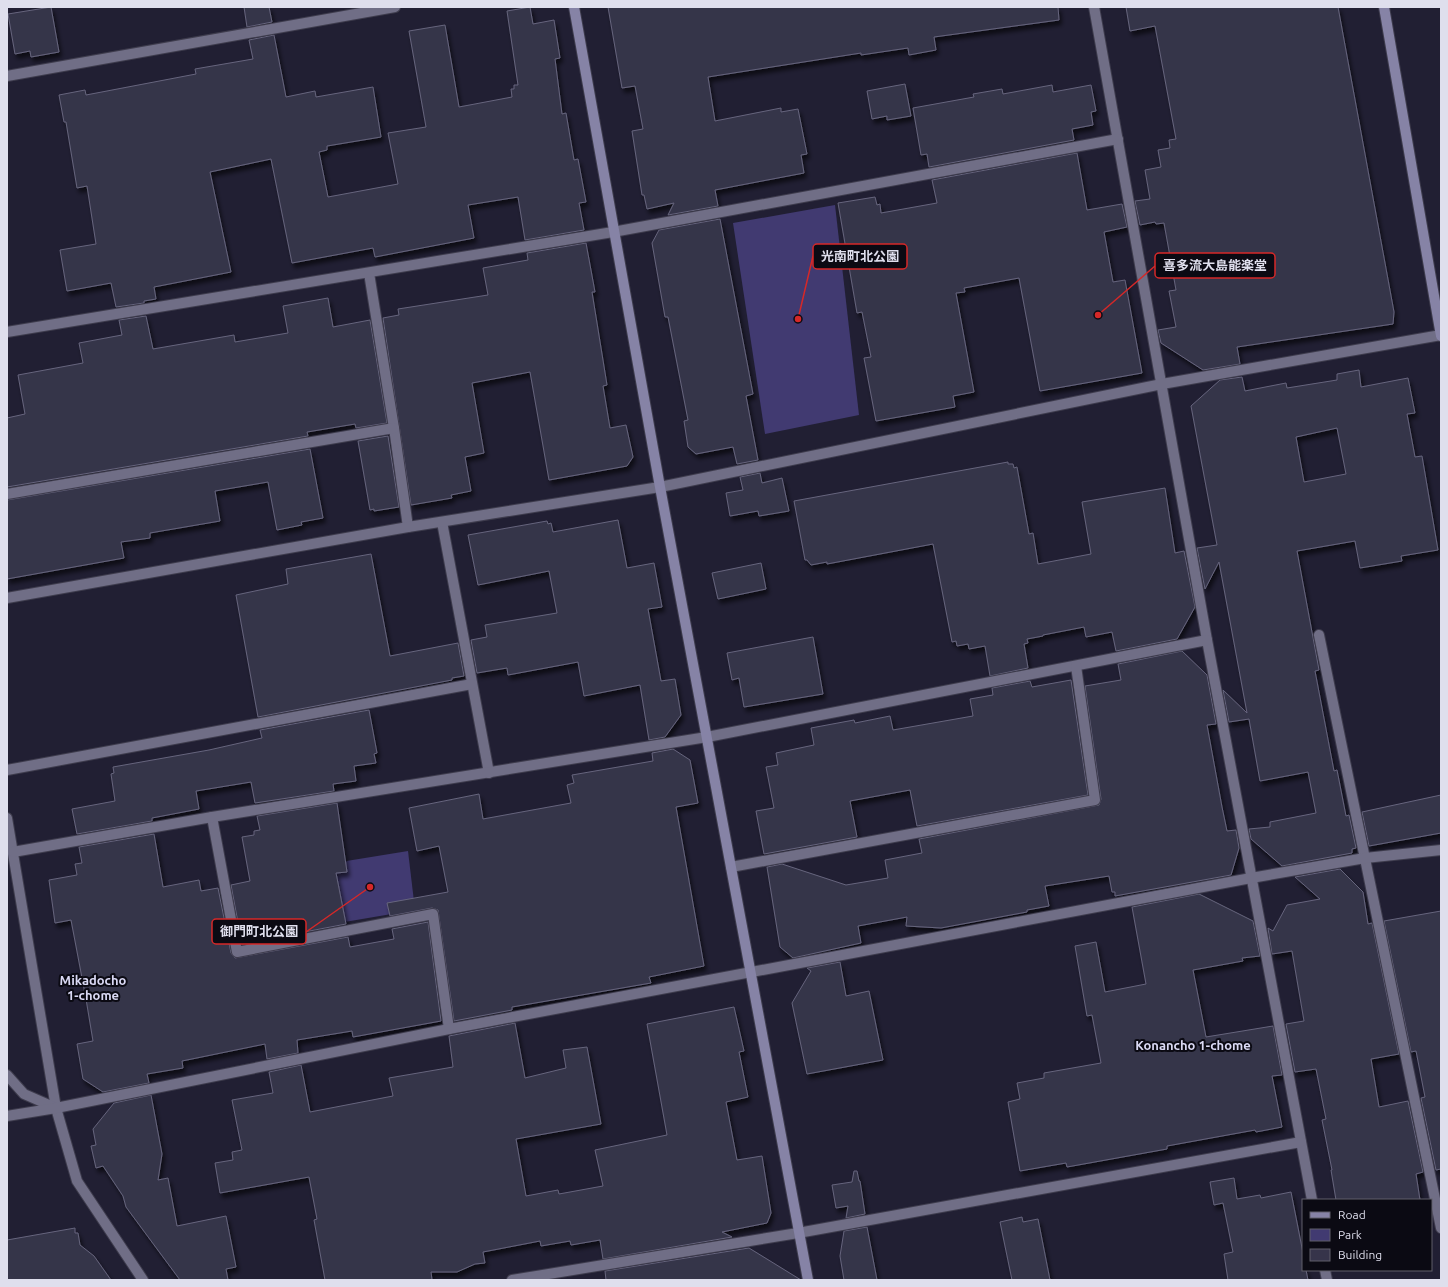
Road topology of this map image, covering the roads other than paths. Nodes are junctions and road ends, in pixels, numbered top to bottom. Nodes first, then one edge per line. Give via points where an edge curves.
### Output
1 (395, 7) edge
2 (574, 7) edge
3 (1094, 7) edge
4 (1384, 7) edge
5 (7, 76) edge
6 (1118, 139) junction
7 (613, 232) junction
8 (368, 273) junction
9 (7, 332) edge
10 (1441, 335) edge
11 (1162, 384) junction
12 (394, 428) junction
13 (660, 487) junction
14 (7, 494) edge
15 (442, 522) junction
16 (408, 527) junction
17 (7, 598) edge
18 (1319, 635) dead end
19 (1207, 640) junction
20 (1076, 666) junction
21 (472, 684) junction
22 (707, 737) junction
23 (7, 770) edge
24 (488, 773) junction
25 (212, 817) junction
26 (7, 818) edge
27 (1441, 850) edge
28 (13, 852) junction
29 (1365, 858) junction
30 (731, 867) junction
31 (1251, 878) junction
32 (750, 972) junction
33 (448, 1029) junction
34 (7, 1075) edge
35 (56, 1108) junction
36 (7, 1116) edge
37 (1301, 1142) junction
38 (1312, 1199) edge
39 (1441, 1228) edge
40 (798, 1233) junction
41 (143, 1280) edge
42 (512, 1280) edge
43 (808, 1280) edge

1 - 5 street
2 - 7 street
3 - 6 street
4 - 10 street
6 - 7 street
6 - 11 street
7 - 8 street
7 - 13 street
8 - 9 street
8 - 12 street
10 - 11 street
11 - 13 street
11 - 19 street
12 - 14 street
12 - 16 street
13 - 15 street
13 - 22 street
15 - 16 street
15 - 21 street
16 - 17 street
18 - 29 street
19 - 20 street
19 - 31 street
20 - 22 street
20 - 30 street via 1095,800
21 - 23 street
21 - 24 street
22 - 24 street
22 - 30 street
24 - 25 street
25 - 28 street
25 - 33 street via 237,952 433,914
26 - 28 street
27 - 29 street
28 - 35 street
29 - 31 street
29 - 39 street
30 - 32 street
31 - 32 street
31 - 37 street
32 - 33 street
32 - 40 street
33 - 35 street
34 - 35 street via 24,1094
35 - 36 street
35 - 41 street via 77,1180
37 - 38 street
37 - 40 street
40 - 42 street
40 - 43 street

